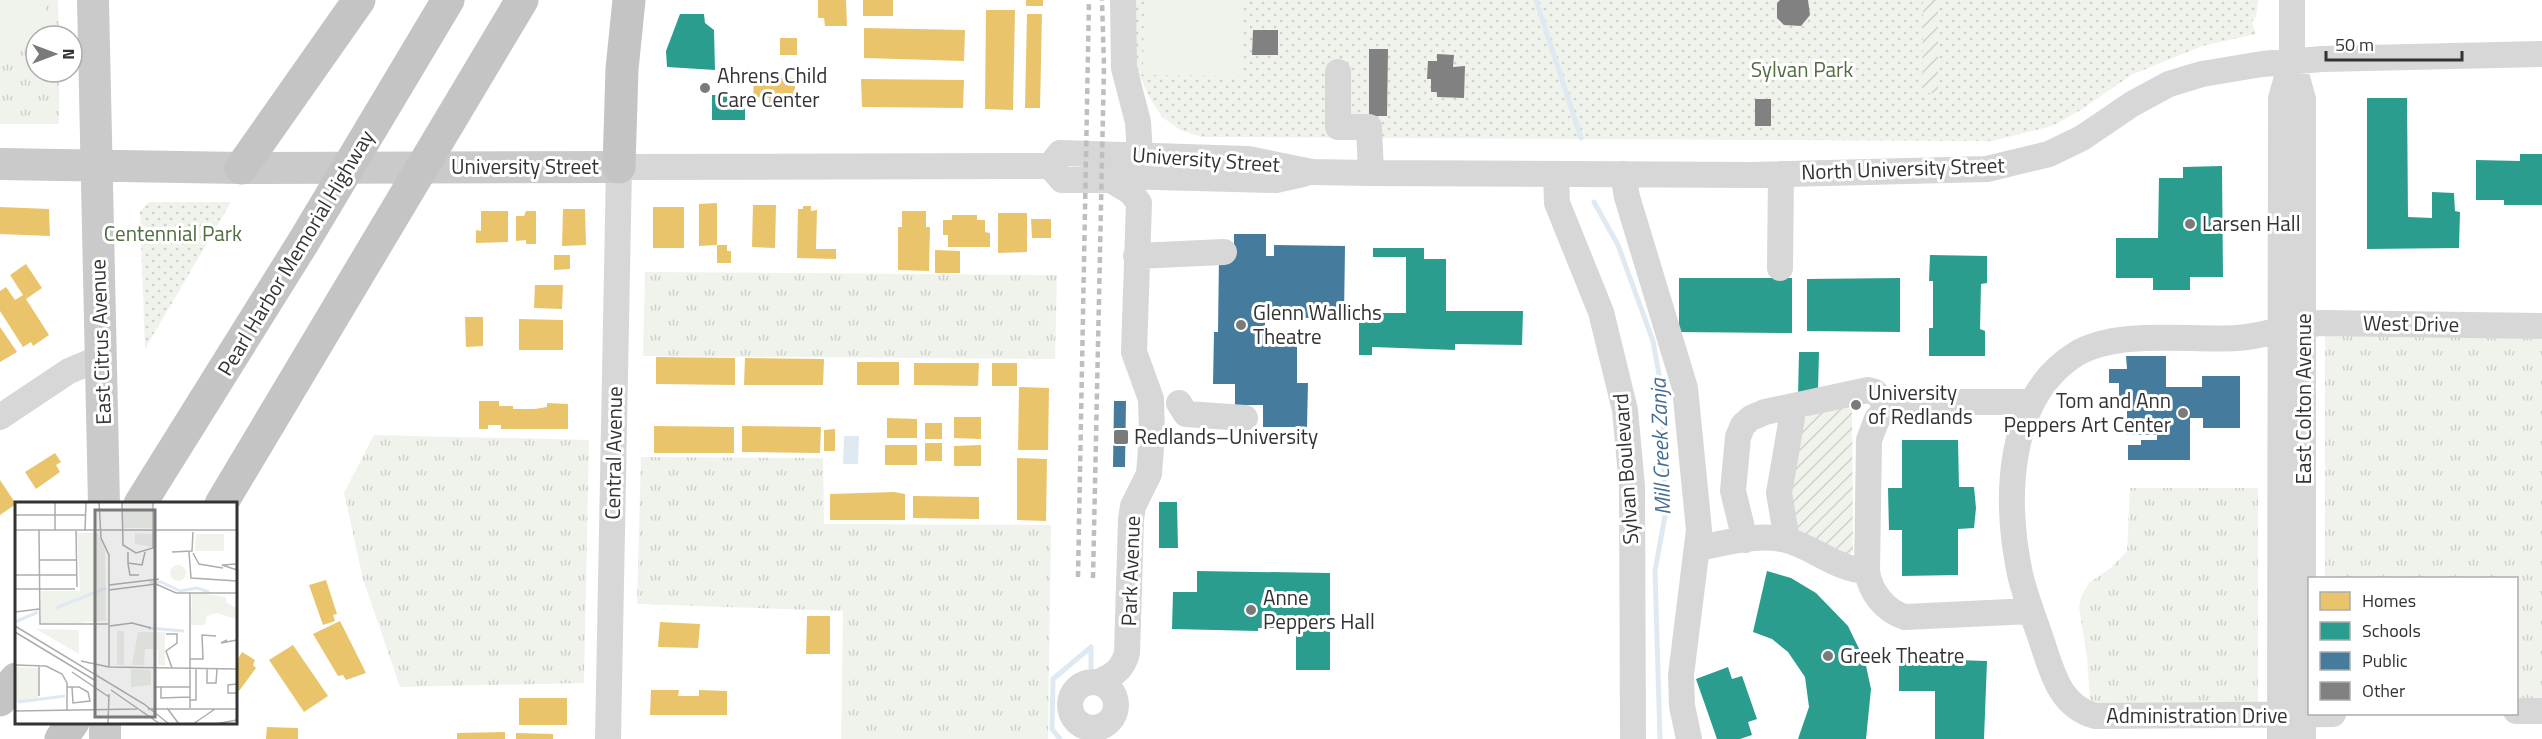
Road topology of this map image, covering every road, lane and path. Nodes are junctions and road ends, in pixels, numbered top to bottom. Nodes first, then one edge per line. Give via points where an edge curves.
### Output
1 (93, 0) edge
2 (359, 0) edge
3 (448, 0) edge
4 (522, 0) edge
5 (629, 0) edge
6 (1123, 0) edge
7 (2292, 0) edge
8 (2542, 54) edge
9 (2292, 60) junction
10 (1338, 72) dead end
11 (1140, 154) junction
12 (0, 164) edge
13 (96, 166) junction
14 (619, 166) junction
15 (1050, 166) junction
16 (241, 168) junction
17 (1312, 172) junction
18 (1371, 173) junction
19 (1556, 174) junction
20 (1623, 174) junction
21 (1781, 174) junction
22 (1111, 180) junction
23 (1224, 252) dead end
24 (1136, 256) junction
25 (1780, 267) dead end
26 (2542, 326) edge
27 (2292, 327) junction
28 (102, 357) junction
29 (2032, 402) junction
30 (1179, 404) dead end
31 (1794, 406) junction
32 (1888, 406) junction
33 (0, 417) edge
34 (1245, 418) dead end
35 (104, 502) edge
36 (141, 502) edge
37 (222, 502) edge
38 (1744, 540) junction
39 (1787, 540) junction
40 (1699, 548) junction
41 (1867, 571) junction
42 (2031, 611) junction
43 (15, 680) edge
44 (1098, 682) dead end
45 (0, 700) edge
46 (2518, 711) edge
47 (2542, 711) edge
48 (2330, 715) edge
49 (72, 724) edge
50 (2292, 727) edge
51 (61, 739) edge
52 (608, 739) edge
53 (1633, 739) edge
54 (1689, 739) edge

1 - 13 main road, East Citrus Avenue
2 - 16 highway
3 - 36 highway, Pearl Harbor Memorial Highway
4 - 37 highway
5 - 14 highway
6 - 11 street via 1124,68 1138,122
7 - 9 street, East Colton Avenue
8 - 9 street, North University Street
9 - 21 street, North University Street via 2202,74 2169,84 2082,138 2049,154 2007,166
9 - 27 street, East Colton Avenue via 2281,98
10 - 18 street via 1338,126 1370,126
11 - 15 street, University Street via 1060,153
11 - 17 street, University Street via 1248,159
12 - 13 main road, University Street
13 - 16 main road, University Street
13 - 28 main road, East Citrus Avenue
14 - 15 street, University Street
14 - 16 main road, University Street
14 - 52 street, Central Avenue
15 - 22 street, University Street via 1062,180
17 - 18 street, North University Street
17 - 22 street, University Street via 1276,180 1118,176
18 - 19 street, North University Street
19 - 20 street, North University Street
19 - 53 street, Sylvan Boulevard via 1557,203 1601,312 1625,410 1632,486
20 - 21 street, North University Street
20 - 40 street via 1685,388
21 - 25 street
22 - 24 street, Park Avenue via 1139,202
23 - 24 street
24 - 44 street, Park Avenue via 1135,357 1151,399 1151,461 1131,519 1128,653 1113,676
26 - 27 street, West Drive
27 - 29 street, Administration Drive via 2238,338 2142,340 2092,346 2060,368
27 - 50 street, East Colton Avenue
28 - 33 street via 69,371
28 - 35 main road, East Citrus Avenue
29 - 32 street via 1906,402
29 - 42 street, Administration Drive via 2019,436 2013,507 2015,548
30 - 34 street via 1186,414
31 - 32 street via 1868,390
31 - 38 street via 1751,418 1738,437 1733,491
31 - 39 street via 1779,493
32 - 41 street via 1877,418 1869,440
38 - 39 street
38 - 40 street
39 - 41 street via 1852,570
40 - 54 street via 1681,675
41 - 42 street via 1874,591 1886,607 1905,617
42 - 50 street, Administration Drive via 2057,684 2081,712
43 - 45 highway
46 - 47 street
48 - 50 street, Administration Drive
49 - 51 highway

